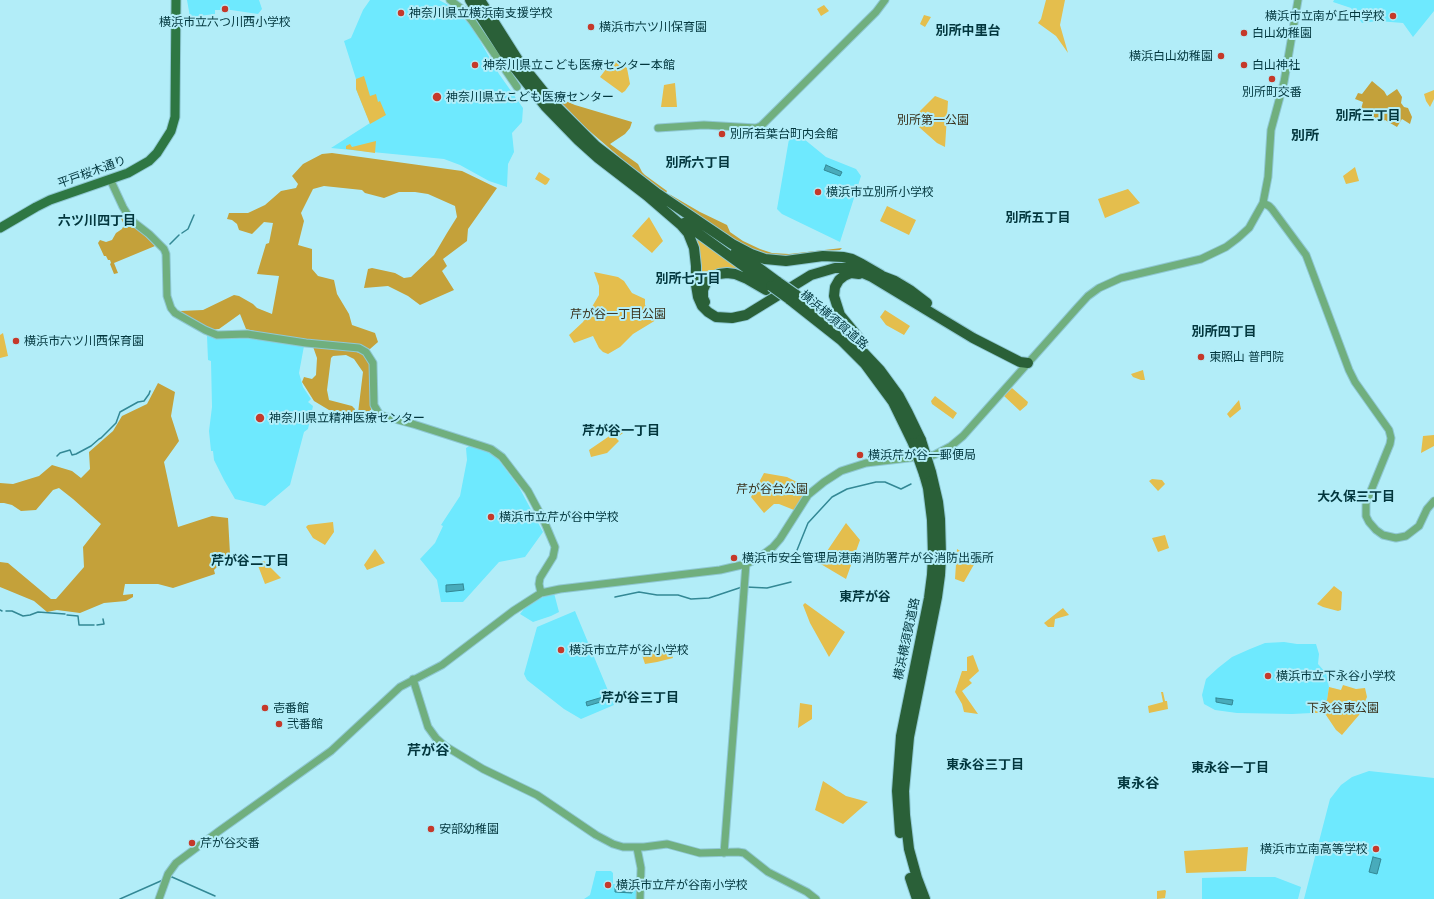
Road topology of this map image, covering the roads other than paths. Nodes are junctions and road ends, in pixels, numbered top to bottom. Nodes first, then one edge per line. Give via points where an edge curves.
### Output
1 (176, 0) edge
2 (450, 0) edge
3 (470, 0) edge
4 (480, 0) edge
5 (885, 0) edge
6 (1298, 0) edge
7 (517, 87) dead end
8 (658, 128) dead end
9 (110, 179) junction
10 (644, 194) junction
11 (658, 194) junction
12 (1263, 203) junction
13 (0, 228) edge
14 (878, 277) junction
15 (771, 286) junction
16 (789, 298) junction
17 (1028, 364) junction
18 (891, 384) junction
19 (917, 441) junction
20 (927, 473) junction
21 (1434, 500) edge
22 (746, 564) junction
23 (541, 593) junction
24 (413, 679) junction
25 (637, 848) junction
26 (724, 853) junction
27 (159, 899) edge
28 (640, 899) edge
29 (816, 899) edge
30 (917, 899) edge
31 (925, 899) edge

1 - 9 main road, 平戸桜木通り via 176,103 171,131 149,160 128,173
2 - 7 street via 472,21
3 - 10 highway, 横浜横須賀道路 via 510,62 544,106 598,158
4 - 11 highway, 横浜横須賀道路 via 518,60 551,101 596,146
5 - 8 street via 876,12 761,126 756,128 704,124
6 - 12 street via 1285,74 1271,130 1268,177
9 - 13 main road, 平戸桜木通り via 36,206
9 - 23 street via 131,220 164,249 167,296 170,308 175,313 217,335 247,334 359,348 366,352 373,363 374,405 380,416 491,449 502,457 528,491 556,547 540,578
10 - 14 highway via 688,233 694,248 698,297 702,306 716,317 732,318 746,315 800,281 824,270 846,268
10 - 15 highway, 横浜横須賀道路
11 - 14 highway via 751,254 786,261 843,256 852,259
11 - 15 highway, 横浜横須賀道路
12 - 17 street via 1248,228 1212,255 1121,278 1099,288 1080,304
12 - 21 street via 1270,206 1306,255 1349,370 1389,430 1390,444 1366,503 1366,516 1369,522 1383,535 1396,538 1406,536 1419,526
14 - 15 highway via 851,264 822,266 799,277 748,310 736,314 719,314 707,306 703,298 706,283 719,274 736,274
14 - 17 highway via 973,338
14 - 18 highway via 851,273 844,276 835,287 834,296 840,315 880,365
15 - 16 highway, 横浜横須賀道路, bridge
15 - 16 highway
16 - 18 highway, 横浜横須賀道路 via 828,319 846,334
16 - 19 highway, 横浜横須賀道路 via 854,352 893,402
17 - 22 street via 951,446 934,455 866,463 841,471 808,495 773,547
18 - 19 highway, 横浜横須賀道路 via 907,411
19 - 20 highway, 横浜横須賀道路, bridge
20 - 30 highway, 横浜横須賀道路 via 932,520 932,575 901,736 897,791 900,836
20 - 31 highway, 横浜横須賀道路 via 938,502 940,575 909,737 904,791 909,849
22 - 23 street via 720,570
22 - 26 street
23 - 24 street via 442,665
24 - 25 street via 428,727 445,746 537,796 596,835 613,844
24 - 27 street via 400,687 331,751 176,863 168,874
25 - 26 street via 667,844 700,853
25 - 28 street via 641,868
26 - 29 street via 744,854 768,872

